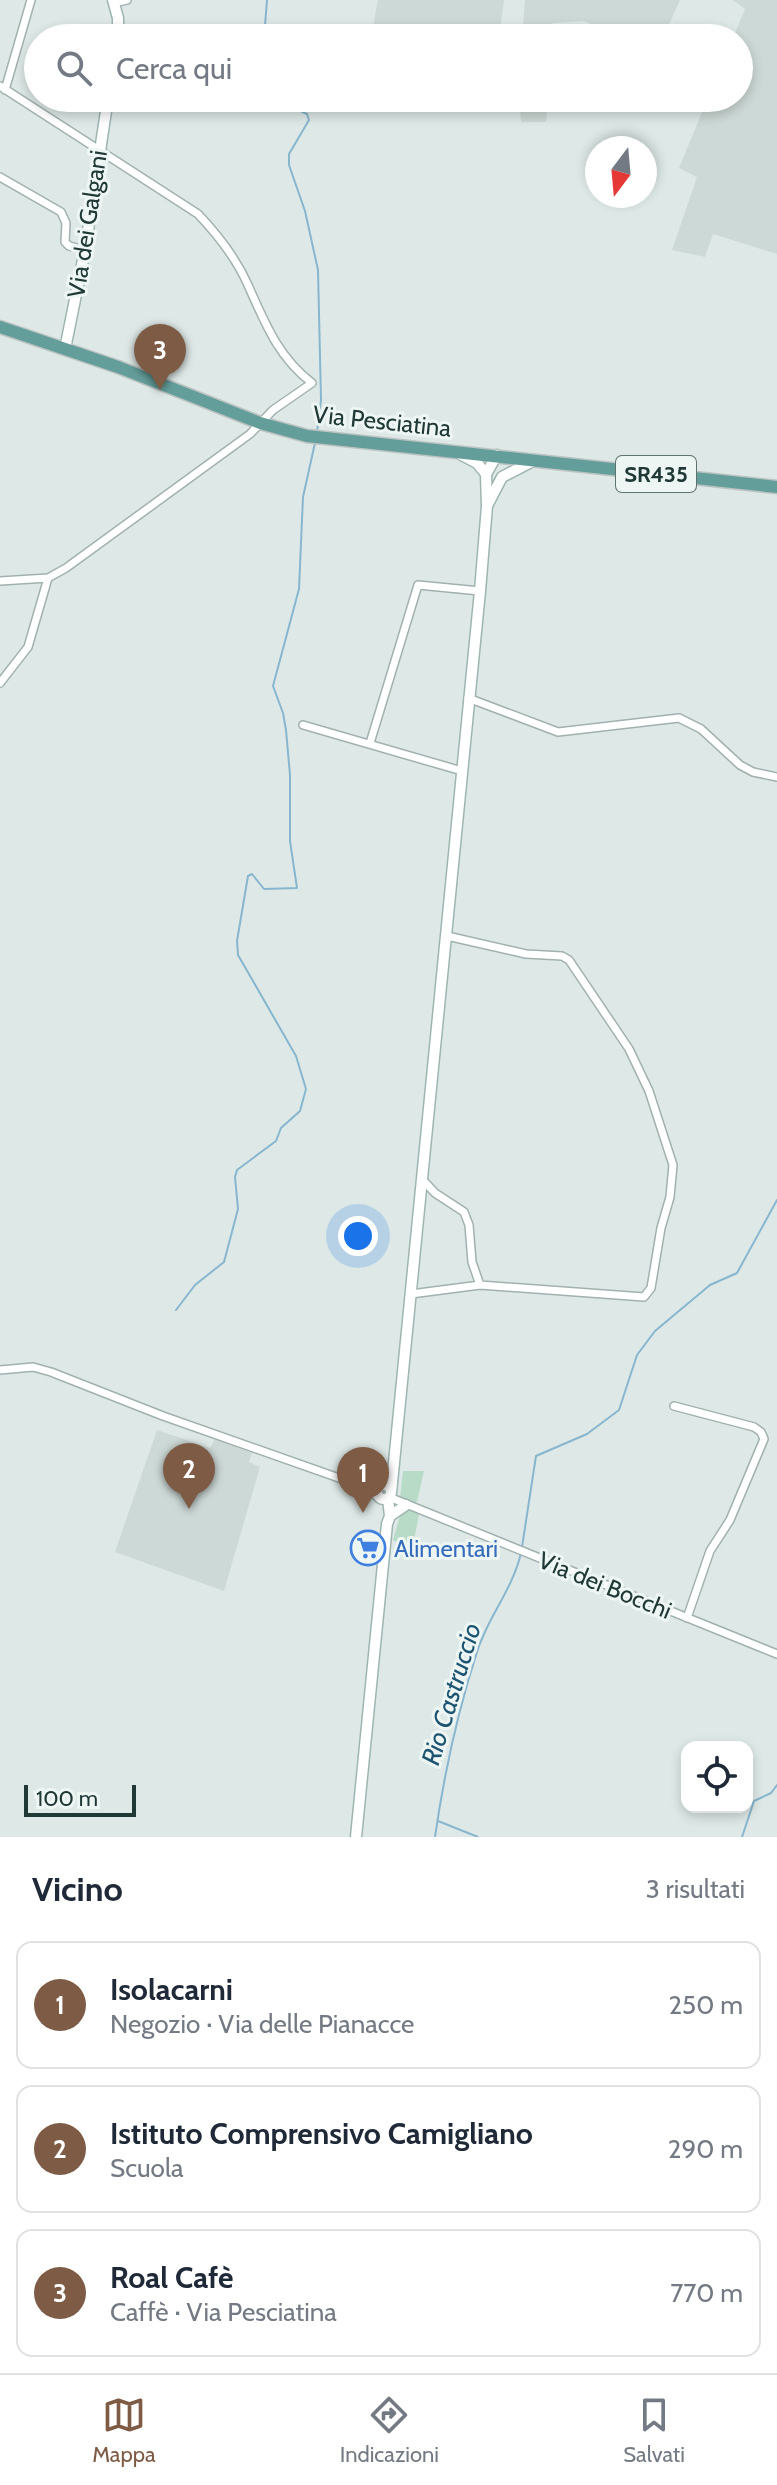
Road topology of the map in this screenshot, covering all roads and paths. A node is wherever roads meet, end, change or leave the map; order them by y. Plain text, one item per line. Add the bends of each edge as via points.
1 (31, 0) edge
2 (127, 0) edge
3 (114, 2) edge
4 (118, 24) edge
5 (2, 88) edge
6 (24, 102) edge
7 (41, 112) edge
8 (106, 112) edge
9 (100, 149) junction
10 (0, 177) edge
11 (85, 250) junction
12 (0, 327) edge
13 (65, 349) junction
14 (260, 423) junction
15 (454, 451) junction
16 (497, 455) junction
17 (536, 459) junction
18 (486, 474) junction
19 (502, 477) junction
20 (777, 487) edge
21 (487, 506) junction
22 (48, 578) junction
23 (0, 581) edge
24 (480, 591) junction
25 (0, 683) edge
26 (468, 698) junction
27 (303, 725) dead end
28 (370, 743) junction
29 (462, 771) junction
30 (777, 777) edge
31 (447, 936) junction
32 (422, 1179) junction
33 (480, 1285) junction
34 (411, 1294) junction
35 (0, 1370) edge
36 (674, 1406) dead end
37 (384, 1494) junction
38 (406, 1505) junction
39 (389, 1520) junction
40 (687, 1618) junction
41 (777, 1654) edge
42 (356, 1837) edge

1 - 5 street
2 - 3 street
3 - 4 street
5 - 6 street, Via Pesciatina
7 - 9 street, Via Pesciatina
8 - 9 street, Via dei Galgani
9 - 11 street, Via dei Galgani
9 - 14 street, Via Pesciatina via 214,230 284,357 312,383
10 - 11 street via 61,212 65,242
11 - 13 street, Via dei Galgani
12 - 13 main road, Via Pesciatina / SR435
13 - 14 main road, Via Pesciatina / SR435
14 - 15 main road, Via Pesciatina / SR435 via 316,437
14 - 22 street
15 - 16 main road, Via Pesciatina / SR435
15 - 18 street
16 - 17 main road, Via Pesciatina / SR435
16 - 18 street
16 - 19 street
17 - 19 street
17 - 20 main road, Via Pesciatina / SR435
18 - 21 street
19 - 21 street
21 - 24 street
22 - 23 street
22 - 25 street via 28,647
24 - 26 street
24 - 28 street via 418,585
26 - 29 street
26 - 30 street via 558,732 679,718 701,729 740,765
27 - 28 street
28 - 29 street
29 - 31 street
31 - 32 street
31 - 33 street via 526,954 562,956 579,970 629,1049 673,1165 651,1288 644,1297
32 - 33 street via 464,1212
32 - 34 street
33 - 34 street
34 - 37 street via 394,1466
35 - 37 street, Via dei Bocchi via 33,1367 51,1372
36 - 40 street via 754,1427 764,1439 730,1520 710,1551
37 - 38 street, Via dei Bocchi
37 - 39 street
38 - 39 street
38 - 40 street, Via dei Bocchi
39 - 42 street
40 - 41 street, Via dei Bocchi

